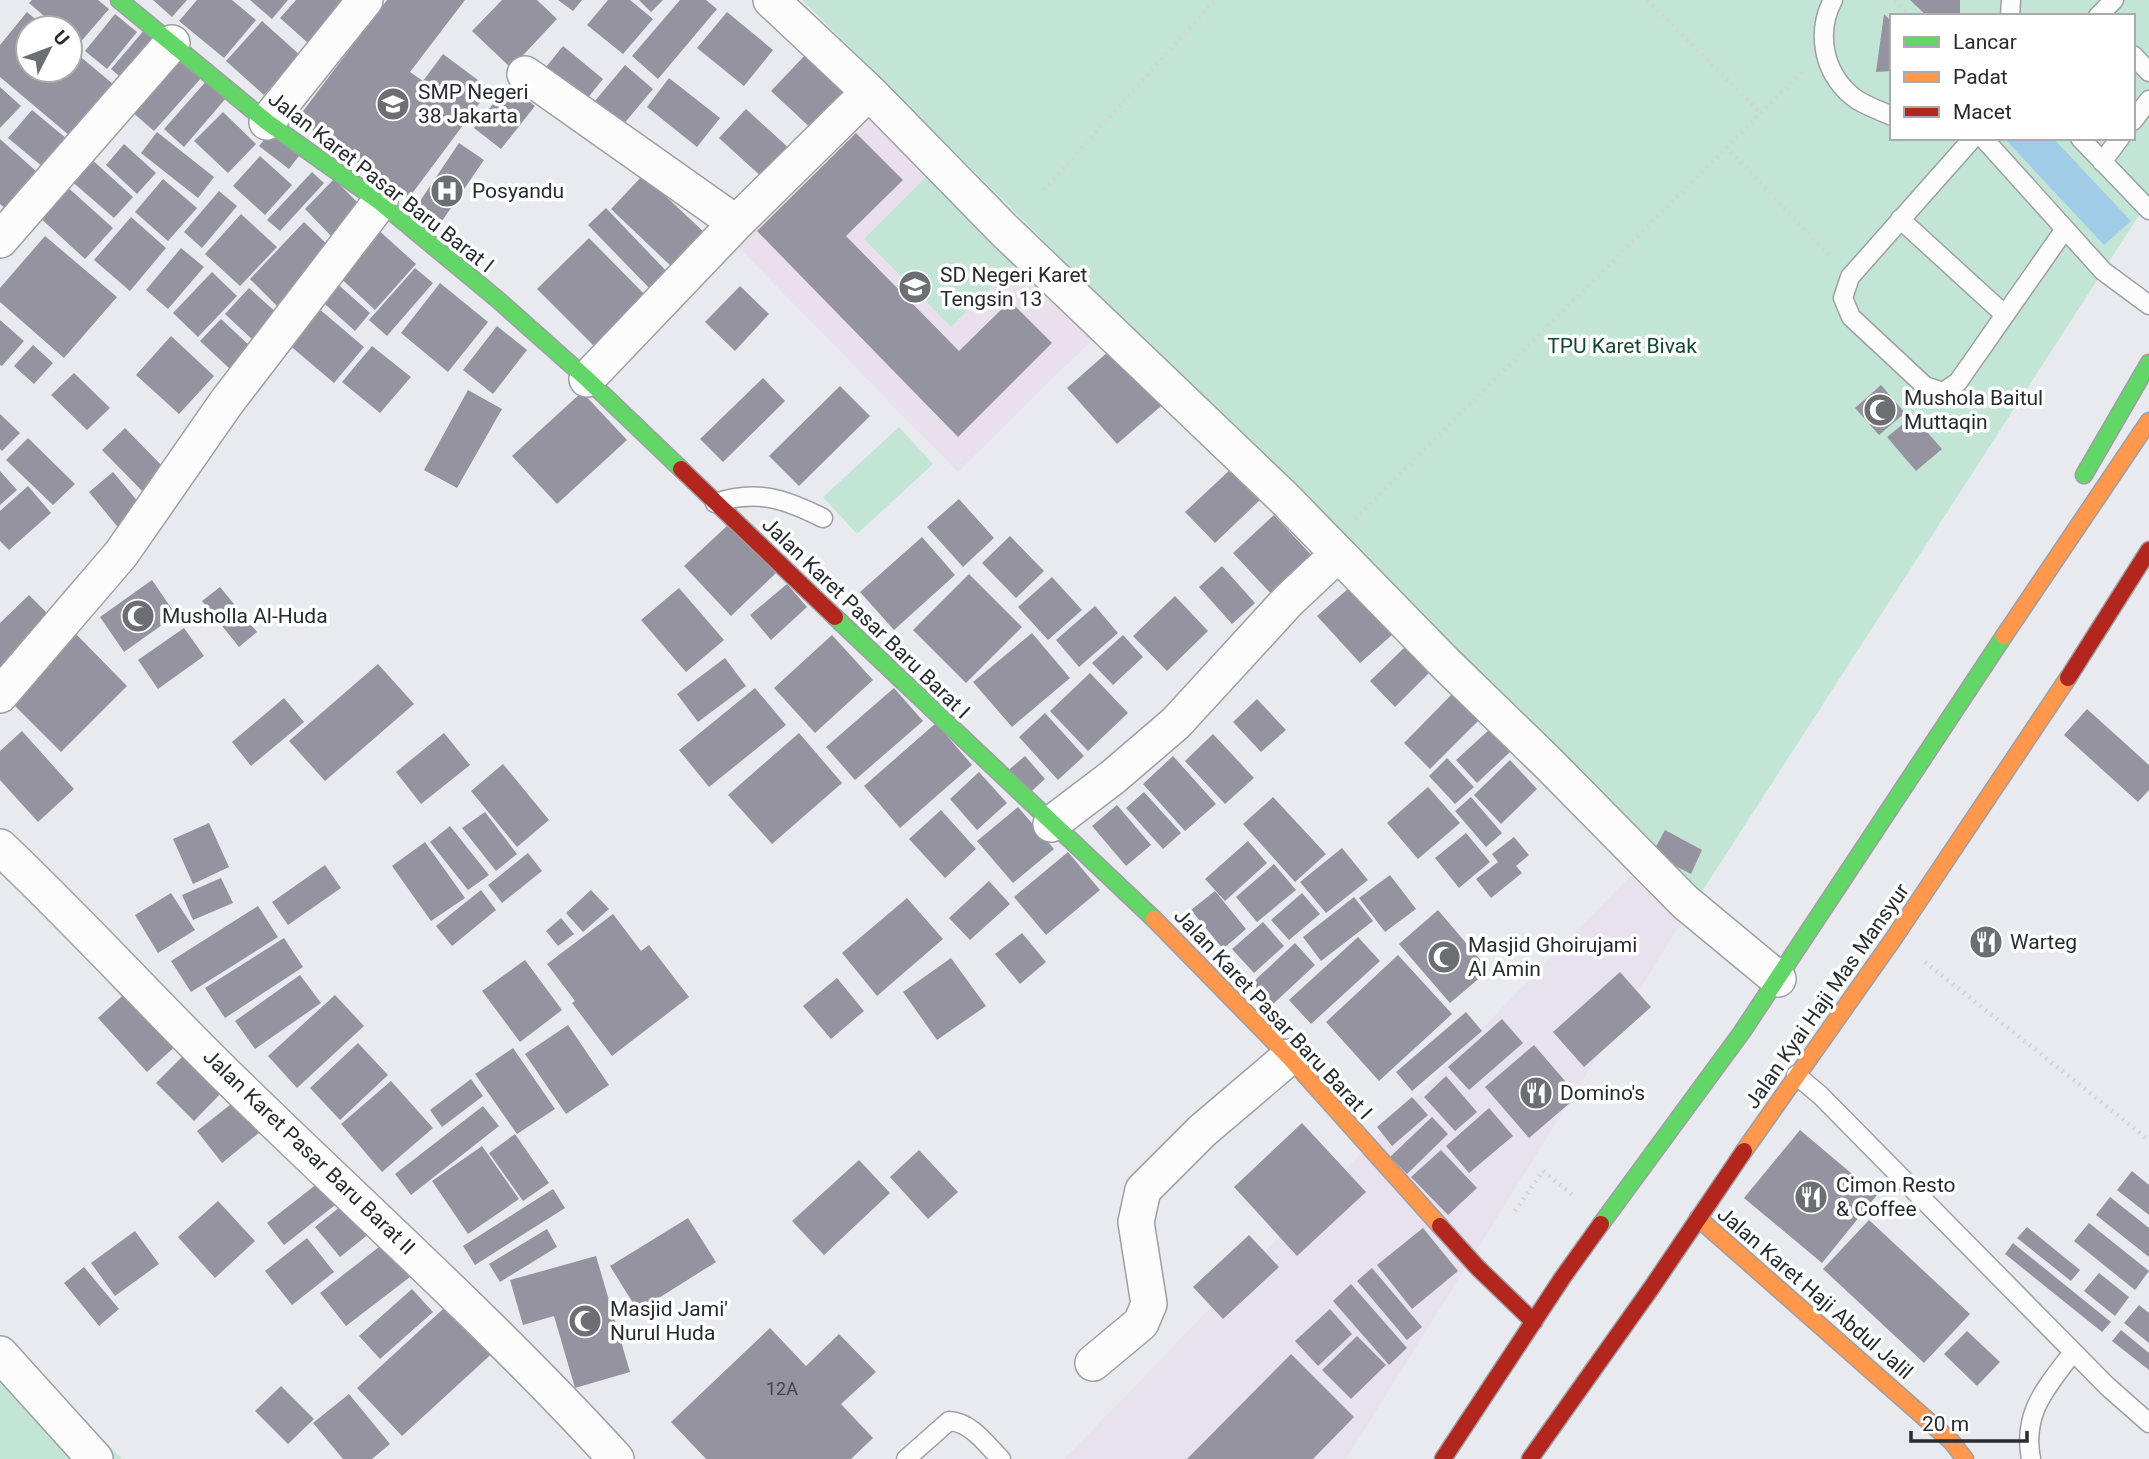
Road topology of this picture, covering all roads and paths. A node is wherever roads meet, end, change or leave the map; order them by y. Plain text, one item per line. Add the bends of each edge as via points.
1 (119, 0) edge
2 (365, 0) edge
3 (771, 0) edge
4 (1214, 0) edge
5 (1647, 0) edge
6 (1833, 0) edge
7 (1895, 0) edge
8 (2114, 0) edge
9 (1908, 14) edge
10 (2100, 14) edge
11 (172, 43) junction
12 (1823, 51) junction
13 (2135, 57) edge
14 (2149, 72) edge
15 (525, 74) dead end
16 (869, 92) junction
17 (2149, 100) edge
18 (1761, 113) junction
19 (1890, 115) edge
20 (2135, 118) edge
21 (267, 122) junction
22 (1971, 140) edge
23 (1985, 140) edge
24 (2082, 140) edge
25 (2118, 140) edge
26 (1726, 147) junction
27 (2102, 162) junction
28 (1044, 190) dead end
29 (380, 202) junction
30 (2149, 210) edge
31 (1900, 219) junction
32 (736, 223) junction
33 (2065, 229) junction
34 (0, 240) edge
35 (1850, 277) junction
36 (2149, 305) edge
37 (2004, 316) junction
38 (2149, 363) edge
39 (587, 379) junction
40 (2149, 421) edge
41 (2076, 489) dead end
42 (715, 503) junction
43 (2066, 514) dead end
44 (823, 518) dead end
45 (1355, 520) dead end
46 (2149, 550) edge
47 (1338, 554) junction
48 (2035, 590) junction
49 (0, 695) edge
50 (1051, 824) junction
51 (0, 847) edge
52 (1895, 938) junction
53 (1778, 979) junction
54 (1289, 1057) junction
55 (1797, 1075) junction
56 (2149, 1140) edge
57 (1544, 1171) dead end
58 (1515, 1211) dead end
59 (1698, 1218) junction
60 (1534, 1322) junction
61 (2073, 1352) junction
62 (0, 1353) edge
63 (1093, 1363) dead end
64 (2149, 1423) edge
65 (95, 1459) edge
66 (616, 1459) edge
67 (906, 1459) edge
68 (1001, 1459) edge
69 (1443, 1459) edge
70 (1530, 1459) edge
71 (1965, 1459) edge
72 (2031, 1459) edge

1 - 11 main road, Jalan Karet Pasar Baru Barat I
2 - 21 street
3 - 16 street
4 - 28 path
5 - 18 path
6 - 12 lane
7 - 9 path
8 - 10 lane
11 - 21 main road, Jalan Karet Pasar Baru Barat I
11 - 34 street
12 - 18 path
12 - 19 lane via 1832,73 1852,97
13 - 14 lane
15 - 32 street
16 - 32 street
16 - 47 street via 1004,230
17 - 20 lane
18 - 26 path
21 - 29 main road, Jalan Karet Pasar Baru Barat I
22 - 31 lane
23 - 33 lane
24 - 27 lane
25 - 27 lane
26 - 35 path
26 - 45 path
27 - 30 lane
29 - 39 main road, Jalan Karet Pasar Baru Barat I
29 - 49 street via 226,403 121,554
31 - 35 lane
31 - 37 lane
32 - 39 street
33 - 36 lane via 2103,271
33 - 37 lane
35 - 37 lane via 1843,298 1851,317 1925,386 1943,392 1958,382
38 - 41 main road
39 - 42 main road, Jalan Karet Pasar Baru Barat I
40 - 48 main road
42 - 44 lane via 764,496
42 - 50 main road, Jalan Karet Pasar Baru Barat I
43 - 48 main road
46 - 52 main road, Jalan Kyai Haji Mas Mansyur
47 - 50 street via 1288,601 1176,723
47 - 53 street via 1685,902
48 - 53 main road
50 - 54 main road, Jalan Karet Pasar Baru Barat I via 1140,905
51 - 66 street, Jalan Karet Pasar Baru Barat II via 220,1069 430,1269
52 - 55 main road, Jalan Kyai Haji Mas Mansyur
52 - 56 path
53 - 60 main road
54 - 60 main road, Jalan Karet Pasar Baru Barat I via 1478,1268
54 - 63 street via 1202,1131 1143,1190 1136,1222 1149,1304 1141,1323
55 - 59 main road, Jalan Kyai Haji Mas Mansyur
55 - 61 lane
57 - 58 path
59 - 70 main road, Jalan Kyai Haji Mas Mansyur
59 - 71 main road, Jalan Karet Haji Abdul Jalil via 1951,1441
60 - 69 main road
61 - 64 lane
61 - 72 lane via 2038,1398 2028,1441
62 - 65 street
67 - 68 lane via 950,1421 959,1421

